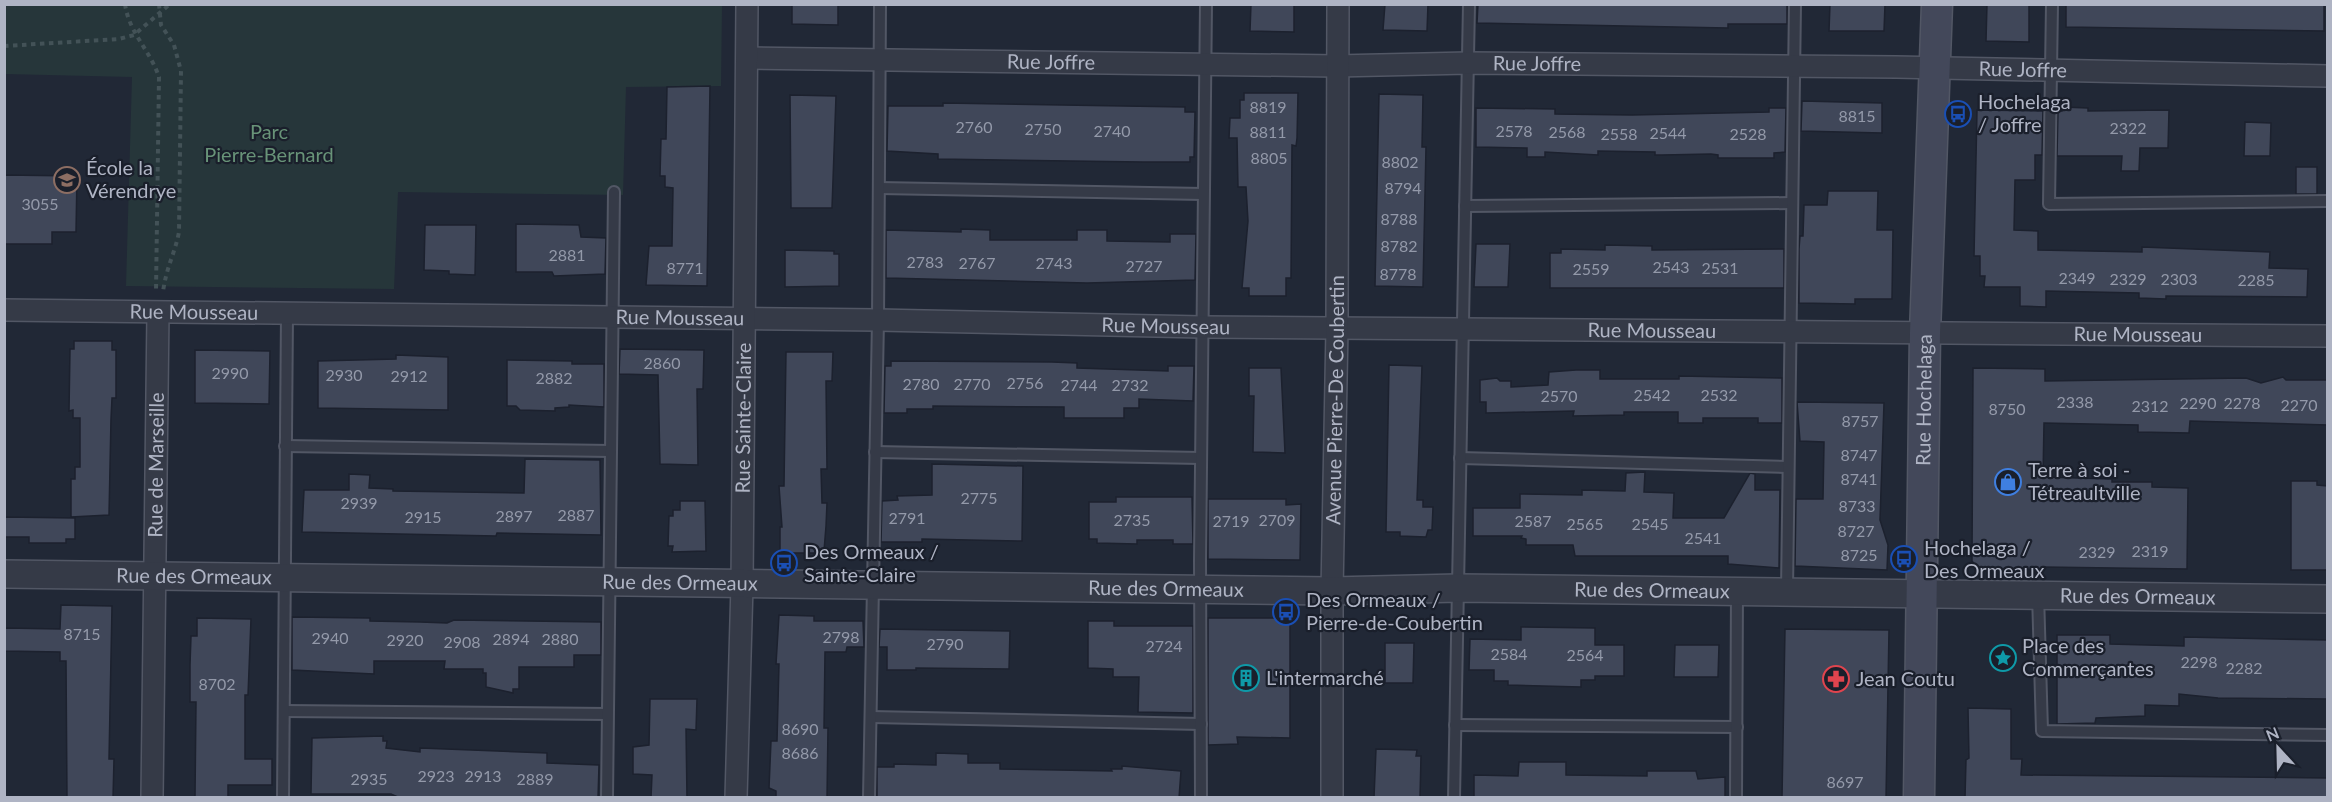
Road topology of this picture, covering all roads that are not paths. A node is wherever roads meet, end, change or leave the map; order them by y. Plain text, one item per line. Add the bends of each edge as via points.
1 (747, 4) edge
2 (880, 4) edge
3 (1206, 4) edge
4 (1338, 4) edge
5 (1469, 4) edge
6 (1795, 4) edge
7 (1937, 4) edge
8 (2052, 4) edge
9 (747, 58) junction
10 (879, 58) junction
11 (1204, 63) junction
12 (1468, 63) junction
13 (1336, 66) junction
14 (1795, 66) junction
15 (1936, 68) junction
16 (2050, 70) junction
17 (2328, 76) edge
18 (879, 188) junction
19 (614, 192) dead end
20 (1203, 194) junction
21 (2328, 201) edge
22 (1792, 203) junction
23 (1465, 206) junction
24 (4, 310) edge
25 (158, 313) junction
26 (287, 314) junction
27 (612, 318) junction
28 (744, 320) junction
29 (878, 320) junction
30 (1202, 327) junction
31 (1463, 327) junction
32 (1336, 328) junction
33 (1790, 332) junction
34 (1925, 333) junction
35 (2328, 336) edge
36 (285, 446) junction
37 (611, 451) junction
38 (875, 452) junction
39 (1201, 458) junction
40 (1460, 458) junction
41 (1788, 467) junction
42 (4, 574) edge
43 (155, 575) junction
44 (284, 577) junction
45 (609, 583) junction
46 (742, 585) junction
47 (873, 585) junction
48 (1458, 588) junction
49 (1200, 589) junction
50 (1332, 591) junction
51 (1737, 591) junction
52 (1786, 591) junction
53 (1922, 592) junction
54 (2038, 594) junction
55 (2328, 599) edge
56 (284, 711) junction
57 (607, 714) junction
58 (871, 717) junction
59 (1200, 724) junction
60 (1455, 725) junction
61 (1737, 727) junction
62 (2328, 735) edge
63 (152, 798) edge
64 (283, 798) edge
65 (607, 798) edge
66 (735, 798) edge
67 (869, 798) edge
68 (1201, 798) edge
69 (1332, 798) edge
70 (1454, 798) edge
71 (1736, 798) edge
72 (1919, 798) edge

1 - 9 street, Rue Sainte-Claire
2 - 10 lane
3 - 11 lane
4 - 13 street, Avenue Pierre-De Coubertin
5 - 12 lane
6 - 14 lane
7 - 15 main road, Rue Hochelaga
8 - 16 lane
9 - 10 street, Rue Joffre
9 - 28 street, Rue Sainte-Claire
10 - 11 street, Rue Joffre
10 - 18 lane
11 - 13 street, Rue Joffre
11 - 20 lane
12 - 13 street, Rue Joffre
12 - 14 street, Rue Joffre
12 - 23 lane
13 - 32 street, Avenue Pierre-De Coubertin
14 - 15 street, Rue Joffre
14 - 22 lane
15 - 16 street, Rue Joffre
15 - 34 main road, Rue Hochelaga
16 - 17 street, Rue Joffre
16 - 21 lane via 2049,204
18 - 20 lane
18 - 29 lane
19 - 27 lane
20 - 30 lane
22 - 23 lane
22 - 33 lane
23 - 31 lane
24 - 25 street, Rue Mousseau
25 - 26 street, Rue Mousseau
25 - 43 street, Rue de Marseille
26 - 27 street, Rue Mousseau
26 - 36 lane
27 - 28 street, Rue Mousseau
27 - 37 lane
28 - 29 street, Rue Mousseau
28 - 46 street, Rue Sainte-Claire
29 - 30 street, Rue Mousseau
29 - 38 lane
30 - 32 street, Rue Mousseau
30 - 39 lane
31 - 32 street, Rue Mousseau
31 - 33 street, Rue Mousseau
31 - 40 lane
32 - 50 street, Avenue Pierre-De Coubertin
33 - 34 street, Rue Mousseau
33 - 41 lane
34 - 35 street, Rue Mousseau
34 - 53 main road, Rue Hochelaga
36 - 37 lane
36 - 44 lane
37 - 45 lane
38 - 39 lane
38 - 47 lane
39 - 49 lane
40 - 41 lane
40 - 48 lane
41 - 52 lane
42 - 43 street, Rue des Ormeaux
43 - 44 street, Rue des Ormeaux
43 - 63 street, Rue de Marseille
44 - 45 street, Rue des Ormeaux
44 - 56 lane
45 - 46 street, Rue des Ormeaux
45 - 57 lane
46 - 47 street, Rue des Ormeaux
46 - 66 street, Rue Sainte-Claire
47 - 49 street, Rue des Ormeaux
47 - 58 lane
48 - 50 street, Rue des Ormeaux
48 - 51 street, Rue des Ormeaux
48 - 60 lane
49 - 50 street, Rue des Ormeaux
49 - 59 lane
50 - 69 street, Avenue Pierre-De Coubertin
51 - 52 street, Rue des Ormeaux
51 - 61 lane
52 - 53 street, Rue des Ormeaux
53 - 54 street, Rue des Ormeaux
53 - 72 main road, Rue Hochelaga
54 - 55 street, Rue des Ormeaux
54 - 62 lane via 2042,731
56 - 57 lane
56 - 64 lane
57 - 65 lane
58 - 59 lane
58 - 67 lane
59 - 68 lane
60 - 61 lane
60 - 70 lane
61 - 71 lane

